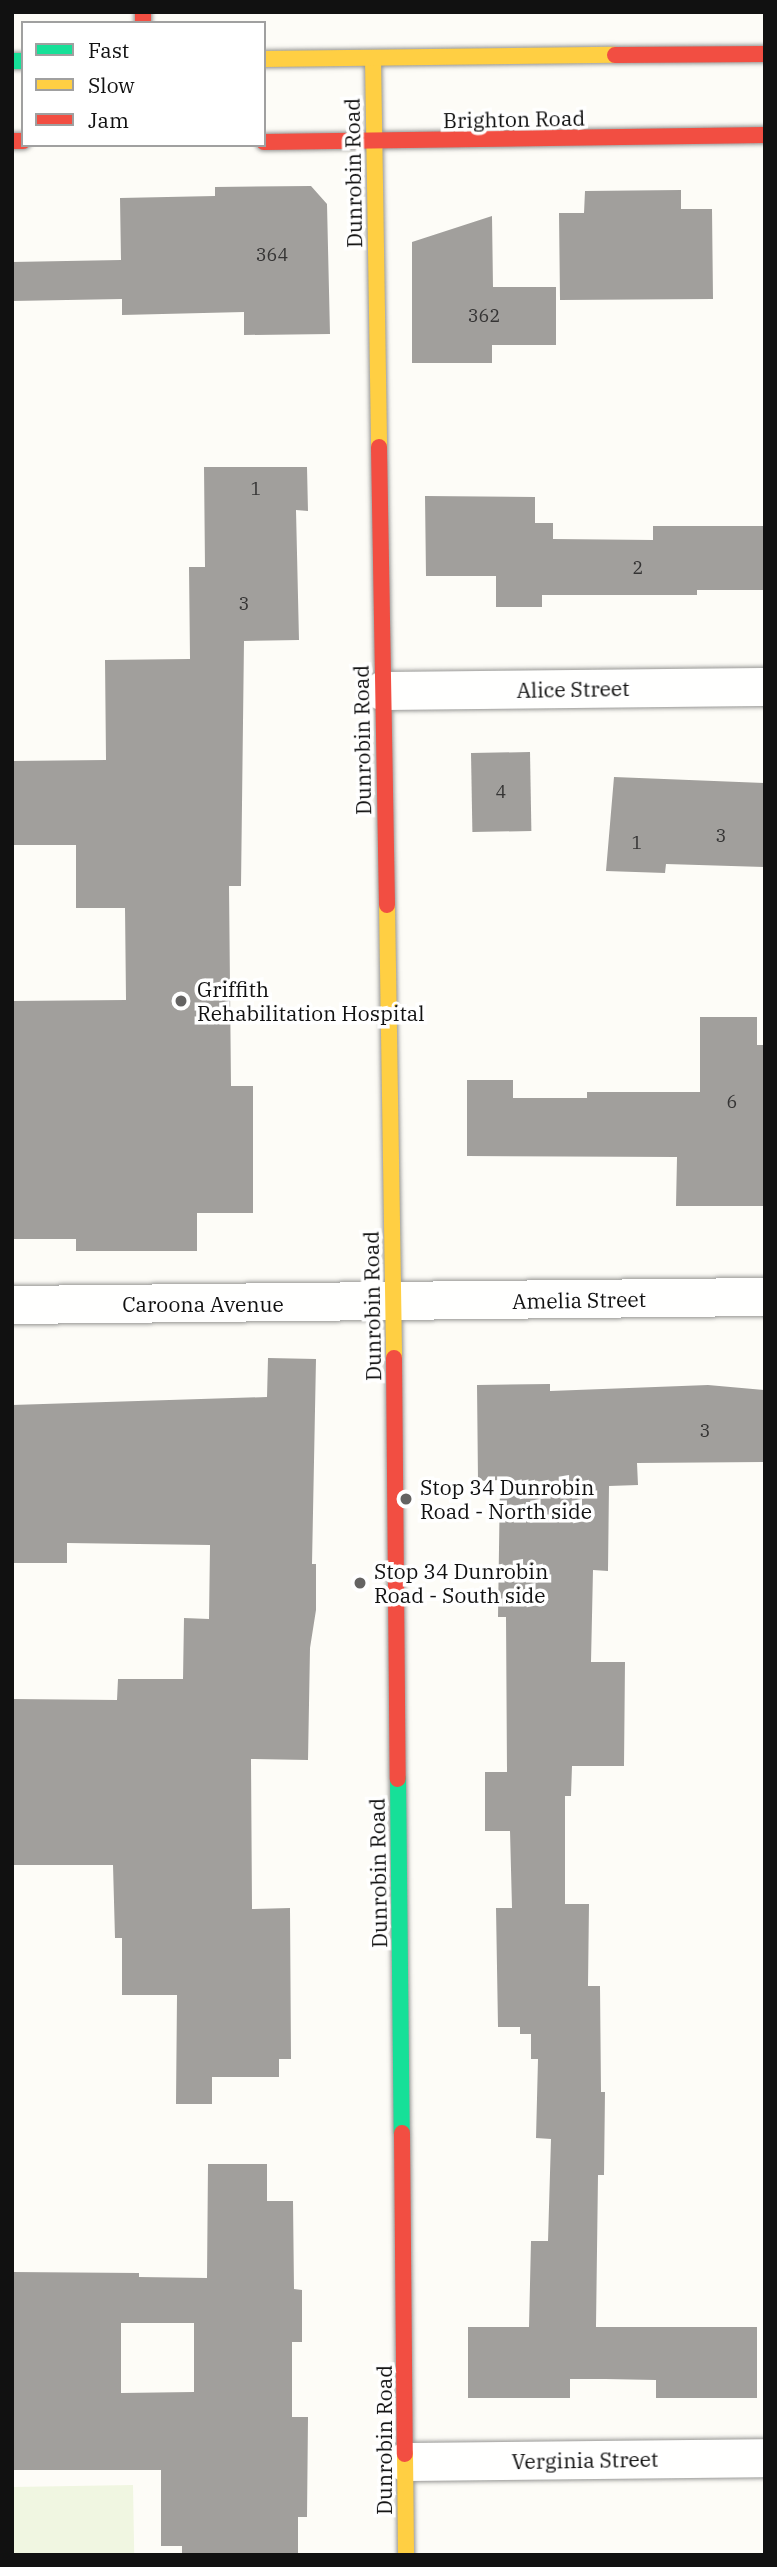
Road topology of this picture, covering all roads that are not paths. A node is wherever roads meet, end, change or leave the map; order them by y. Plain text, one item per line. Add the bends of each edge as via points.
1 (765, 54) edge
2 (373, 58) junction
3 (266, 59) edge
4 (765, 135) edge
5 (266, 142) edge
6 (373, 143) junction
7 (765, 687) edge
8 (382, 691) junction
9 (765, 1297) edge
10 (393, 1302) junction
11 (12, 1305) edge
12 (765, 2458) edge
13 (405, 2462) junction
14 (406, 2555) edge

1 - 2 street
2 - 3 street
2 - 6 street, Dunrobin Road
4 - 6 street, Brighton Road
5 - 6 street, Brighton Road
6 - 8 street, Dunrobin Road
7 - 8 street, Alice Street
8 - 10 street, Dunrobin Road
9 - 10 street, Amelia Street
10 - 11 street, Caroona Avenue
10 - 13 street, Dunrobin Road
12 - 13 street, Verginia Street
13 - 14 street, Dunrobin Road

